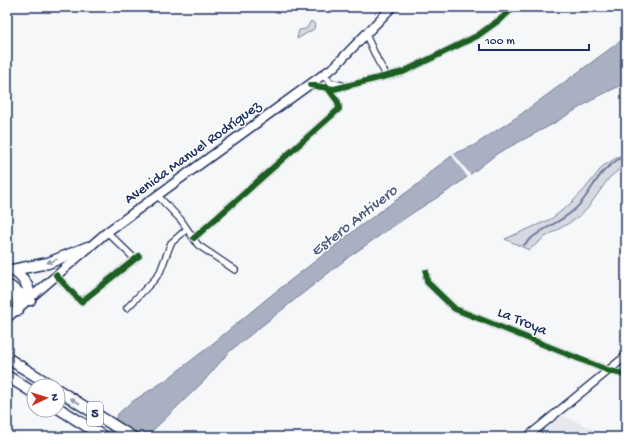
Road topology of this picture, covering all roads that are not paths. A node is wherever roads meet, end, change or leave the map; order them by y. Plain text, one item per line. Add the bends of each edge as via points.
1 (392, 7) edge
2 (514, 7) edge
3 (366, 35) junction
4 (324, 75) junction
5 (387, 76) junction
6 (310, 85) junction
7 (344, 85) junction
8 (327, 87) junction
9 (157, 195) junction
10 (187, 229) junction
11 (107, 232) junction
12 (194, 238) junction
13 (88, 247) junction
14 (10, 270) edge
15 (235, 270) dead end
16 (426, 272) dead end
17 (56, 275) junction
18 (8, 285) edge
19 (30, 300) junction
20 (127, 308) dead end
21 (18, 310) junction
22 (7, 318) edge
23 (626, 356) edge
24 (7, 358) edge
25 (607, 370) junction
26 (626, 375) edge
27 (7, 376) edge
28 (39, 378) edge
29 (26, 388) edge
30 (66, 395) edge
31 (66, 413) edge
32 (104, 437) edge
33 (132, 437) edge
34 (527, 437) edge

1 - 3 main road, Avenida Manuel Rodríguez
2 - 5 street via 492,26 460,46 403,72
3 - 4 main road, Avenida Manuel Rodríguez
3 - 5 street
4 - 6 main road, Avenida Manuel Rodríguez
4 - 7 street via 331,83
5 - 7 street
6 - 8 street
6 - 9 main road, Avenida Manuel Rodríguez
7 - 8 street
8 - 12 street via 338,102 339,110
9 - 10 street
9 - 11 main road, Avenida Manuel Rodríguez
10 - 12 street
10 - 20 street via 171,243 155,279
11 - 13 main road, Avenida Manuel Rodríguez
11 - 17 street via 137,258 81,302
12 - 15 street via 202,249
13 -> 14 highway via 48,263
13 - 17 main road, Avenida Manuel Rodríguez
14 - 19 highway via 25,280
16 - 25 street, La Troya via 427,282 455,309
17 - 19 main road, Avenida Manuel Rodríguez
18 - 19 highway
18 - 21 highway via 17,296
19 - 21 main road, Avenida Manuel Rodríguez
21 - 22 main road, Avenida Manuel Rodríguez
23 - 25 street
24 - 28 highway
25 - 26 street, La Troya
25 - 34 street
27 - 29 highway
33 -> 30 highway, 5
31 - 32 highway, 5

